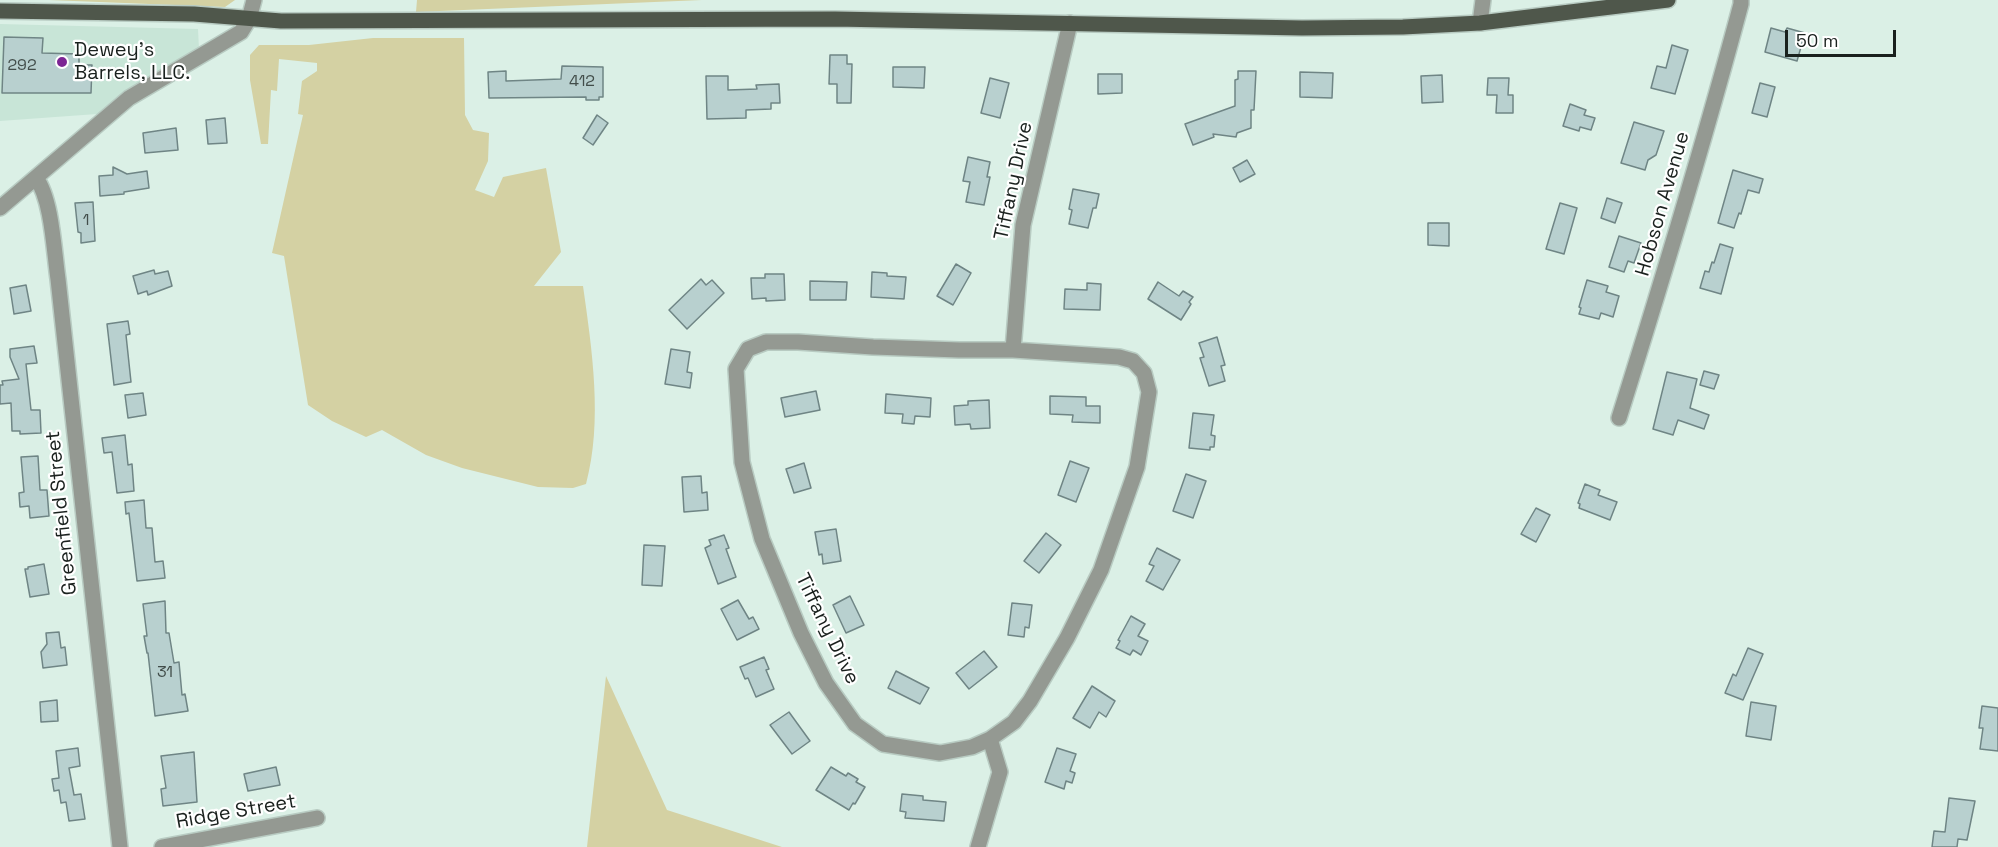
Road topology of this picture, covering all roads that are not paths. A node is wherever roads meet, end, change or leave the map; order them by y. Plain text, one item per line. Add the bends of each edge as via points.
1 (254, 0) edge
2 (1483, 0) edge
3 (1668, 0) edge
4 (1741, 0) edge
5 (0, 11) edge
6 (249, 19) junction
7 (1070, 23) junction
8 (1480, 23) junction
9 (36, 178) junction
10 (0, 208) edge
11 (1013, 350) junction
12 (1619, 418) dead end
13 (990, 739) junction
14 (317, 818) dead end
15 (120, 847) edge
16 (162, 847) edge
17 (980, 847) edge

1 - 6 street
2 - 8 street
3 - 8 main road
4 - 12 street, Hobson Avenue via 1719,88
5 - 6 main road via 194,14
6 - 7 main road
6 - 9 street via 241,32 129,98
7 - 8 main road via 1302,28
7 - 11 street, Tiffany Drive via 1023,225
9 - 10 street
9 - 15 street, Greenfield Street via 48,208 57,279
11 - 13 street, Tiffany Drive via 1133,361 1144,373 1149,392 1137,467 1101,570 1030,701 1014,722
11 - 13 street, Tiffany Drive via 766,342 748,350 736,369 742,462 762,539 826,683 855,724 883,744 940,753
13 - 17 street via 1000,772
14 - 16 street, Ridge Street

